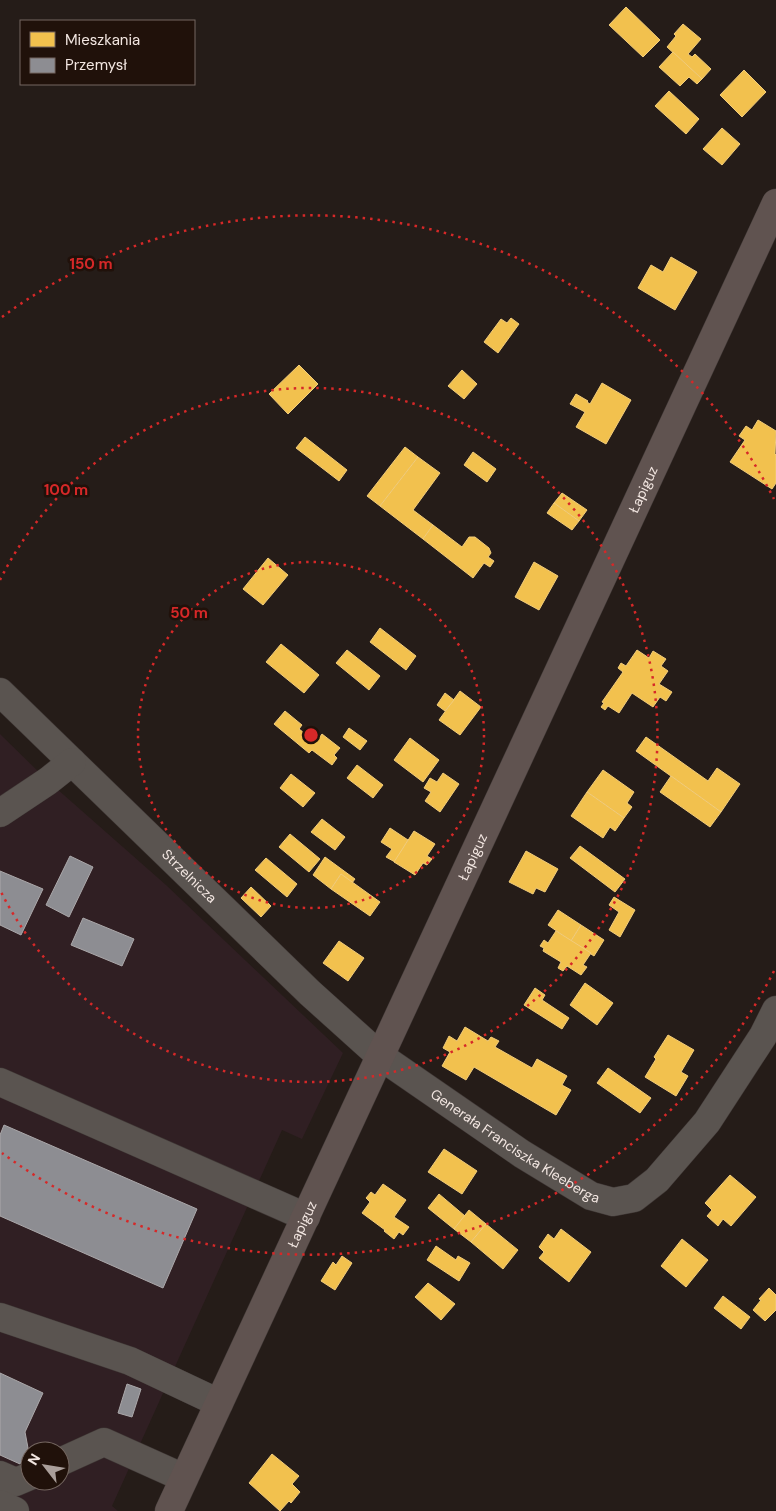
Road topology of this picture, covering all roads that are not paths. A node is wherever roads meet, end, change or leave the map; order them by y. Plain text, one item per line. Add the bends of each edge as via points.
1 (776, 203) edge
2 (0, 692) edge
3 (72, 762) junction
4 (0, 814) edge
5 (776, 1010) edge
6 (380, 1056) junction
7 (0, 1082) edge
8 (306, 1217) junction
9 (0, 1317) edge
10 (219, 1403) junction
11 (70, 1457) edge
12 (0, 1475) edge
13 (184, 1478) junction
14 (20, 1480) edge
15 (0, 1504) edge
16 (15, 1511) edge
17 (169, 1511) edge

1 - 6 main road, Łapiguz
2 - 3 street, Strzelnicza
3 - 4 street
3 - 6 street, Strzelnicza via 310,993
5 - 6 street, Generała Franciszka Kleeberga via 737,1077 685,1149 657,1180 634,1198 614,1202 591,1196 522,1154
6 - 8 main road, Łapiguz
7 - 8 street
8 - 10 main road, Łapiguz
9 - 10 street via 130,1361
10 - 13 main road, Łapiguz
11 - 13 street via 104,1442
12 - 14 street via 16,1482
13 - 17 main road, Łapiguz
15 - 16 street

